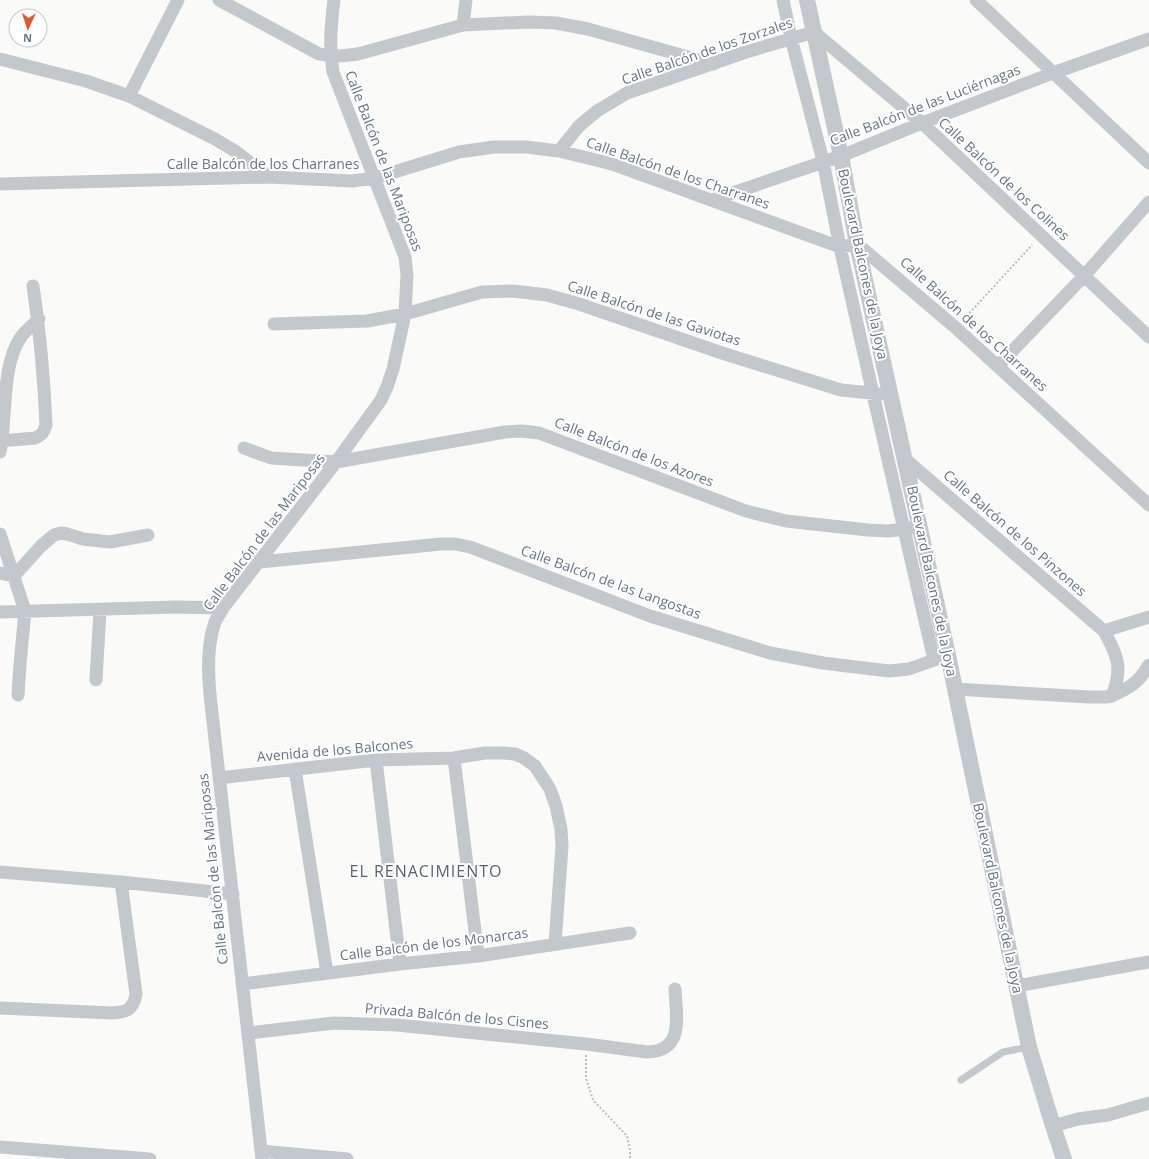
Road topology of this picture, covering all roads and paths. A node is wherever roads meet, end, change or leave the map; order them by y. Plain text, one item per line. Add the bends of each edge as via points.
1 (178, 0) edge
2 (219, 0) edge
3 (334, 0) edge
4 (466, 0) edge
5 (783, 0) edge
6 (807, 0) edge
7 (976, 0) edge
8 (463, 25) junction
9 (814, 32) junction
10 (791, 38) junction
11 (1149, 39) edge
12 (330, 57) junction
13 (0, 59) edge
14 (713, 64) junction
15 (1053, 72) junction
16 (129, 96) junction
17 (922, 123) junction
18 (559, 151) junction
19 (840, 156) junction
20 (823, 161) junction
21 (1149, 163) edge
22 (269, 177) junction
23 (375, 178) junction
24 (0, 184) edge
25 (712, 200) junction
26 (1149, 202) edge
27 (1040, 236) junction
28 (858, 244) junction
29 (840, 247) junction
30 (1084, 276) junction
31 (34, 286) dead end
32 (404, 314) junction
33 (38, 319) junction
34 (274, 324) dead end
35 (956, 328) junction
36 (1149, 337) edge
37 (998, 366) junction
38 (873, 394) junction
39 (891, 394) junction
40 (1, 445) edge
41 (244, 448) dead end
42 (905, 459) junction
43 (336, 462) junction
44 (1149, 505) edge
45 (920, 527) junction
46 (904, 530) junction
47 (0, 534) edge
48 (148, 535) dead end
49 (260, 562) junction
50 (0, 573) edge
51 (14, 576) junction
52 (223, 608) junction
53 (100, 610) junction
54 (25, 611) junction
55 (0, 612) edge
56 (1149, 617) edge
57 (1104, 631) junction
58 (941, 657) junction
59 (1149, 665) edge
60 (96, 680) dead end
61 (955, 690) junction
62 (18, 695) dead end
63 (1112, 696) junction
64 (454, 758) junction
65 (376, 760) junction
66 (295, 769) junction
67 (219, 778) junction
68 (0, 872) edge
69 (120, 882) junction
70 (233, 894) junction
71 (630, 933) dead end
72 (555, 944) junction
73 (478, 956) junction
74 (1149, 962) edge
75 (400, 964) junction
76 (327, 973) junction
77 (242, 984) junction
78 (1016, 986) junction
79 (675, 989) dead end
80 (0, 1008) edge
81 (248, 1033) junction
82 (586, 1044) junction
83 (1029, 1047) junction
84 (961, 1080) dead end
85 (1149, 1103) edge
86 (1053, 1126) junction
87 (0, 1147) edge
88 (262, 1155) edge
89 (150, 1159) edge
90 (346, 1159) edge
91 (630, 1159) edge
92 (1064, 1159) edge

1 - 16 street
2 - 12 street via 319,54
3 - 12 street, Calle Balcón de las Mariposas
4 - 8 street
5 - 10 street, Boulevard Balcones de la Joya
6 - 9 street, Boulevard Balcones de la Joya
7 - 15 street
8 - 12 street via 358,54
8 - 14 street via 556,23 588,29
9 - 10 street, Calle Balcón de los Zorzales
9 - 17 street, Calle Balcón de los Colines
9 - 19 street, Boulevard Balcones de la Joya
10 - 14 street, Calle Balcón de los Zorzales
10 - 20 street, Boulevard Balcones de la Joya
11 - 15 street, Calle Balcón de las Luciérnagas
12 - 23 street, Calle Balcón de las Mariposas via 332,72
13 - 16 street via 86,81
14 - 18 street, Calle Balcón de los Zorzales via 627,93 597,111 579,126
15 - 17 street, Calle Balcón de las Luciérnagas
15 - 21 street
16 - 22 street via 215,139
17 - 19 street, Calle Balcón de las Luciérnagas
17 - 27 street, Calle Balcón de los Colines
18 - 23 street, Calle Balcón de los Charranes via 502,147 459,152
18 - 25 street, Calle Balcón de los Charranes via 612,164
19 - 20 street, Calle Balcón de las Luciérnagas
19 - 28 street, Boulevard Balcones de la Joya
20 - 25 street, Calle Balcón de las Luciérnagas
20 - 29 street, Boulevard Balcones de la Joya
22 - 23 street, Calle Balcón de los Charranes via 352,181
22 - 24 street, Calle Balcón de los Charranes
23 - 32 street, Calle Balcón de las Mariposas via 405,256 407,275
25 - 29 street, Calle Balcón de los Charranes
26 - 30 street
27 - 30 street, Calle Balcón de los Colines
27 - 35 path
28 - 29 street, Calle Balcón de los Charranes
28 - 35 street, Calle Balcón de los Charranes
28 - 39 street, Boulevard Balcones de la Joya
29 - 38 street, Boulevard Balcones de la Joya
30 - 36 street, Calle Balcón de los Colines
30 - 37 street
31 - 33 street
32 - 34 street, Calle Balcón de las Gaviotas via 368,321
32 - 38 street, Calle Balcón de las Gaviotas via 482,292 513,291 547,295 841,390
32 - 43 street, Calle Balcón de las Mariposas via 393,368 381,400
33 - 40 street via 22,336 13,354 4,404
33 - 40 street via 46,425 44,431 36,438
35 - 37 street, Calle Balcón de los Charranes
37 - 44 street, Calle Balcón de los Charranes
38 - 39 street, Calle Balcón de las Gaviotas
38 - 46 street, Boulevard Balcones de la Joya
39 - 42 street, Boulevard Balcones de la Joya
41 - 43 street, Calle Balcón de los Azores via 271,458
42 - 45 street, Boulevard Balcones de la Joya
42 - 57 street, Calle Balcón de los Pinzones
43 - 46 street, Calle Balcón de los Azores via 505,432 539,433 746,511 786,522 868,530
43 - 49 street, Calle Balcón de las Mariposas
45 - 46 street, Calle Balcón de los Azores
45 - 58 street, Boulevard Balcones de la Joya
46 - 58 street, Boulevard Balcones de la Joya
47 - 51 street
48 - 51 street via 110,542 61,533 54,535
49 - 52 street, Calle Balcón de las Mariposas
49 - 58 street, Calle Balcón de las Langostas via 455,544 470,547 650,616 770,653 823,663 890,671 910,669
50 - 51 street
51 - 54 street
52 - 53 street
52 - 67 street, Calle Balcón de las Mariposas via 212,635 209,679
53 - 54 street
53 - 60 street
54 - 55 street
54 - 62 street
56 - 57 street
57 - 63 street via 1118,660
58 - 61 street, Boulevard Balcones de la Joya
59 - 63 street via 1131,687
61 - 63 street via 1089,698
61 - 78 street, Boulevard Balcones de la Joya
64 - 65 street, Avenida de los Balcones
64 - 72 street, Avenida de los Balcones via 484,753 514,754 535,766 550,789 561,829 562,846
64 - 73 street
65 - 66 street, Avenida de los Balcones
65 - 75 street
66 - 67 street, Avenida de los Balcones
66 - 76 street
67 - 70 street, Calle Balcón de las Mariposas
68 - 69 street
69 - 70 street
69 - 80 street via 136,994 131,1008 112,1013
70 - 77 street, Calle Balcón de las Mariposas
71 - 72 street, Calle Balcón de los Monarcas
72 - 73 street, Calle Balcón de los Monarcas
73 - 75 street, Calle Balcón de los Monarcas
74 - 78 street
75 - 76 street, Calle Balcón de los Monarcas
76 - 77 street, Calle Balcón de los Monarcas
77 - 81 street, Calle Balcón de las Mariposas
78 - 83 street, Boulevard Balcones de la Joya
79 - 82 street, Privada Balcón de los Cisnes via 676,1031 671,1042 662,1050 647,1052
81 - 82 street, Privada Balcón de los Cisnes via 334,1023 367,1023
81 - 88 street, Calle Balcón de las Mariposas
82 - 91 path via 586,1078 593,1100 627,1136
83 - 84 lane via 1003,1052
83 - 86 street, Boulevard Balcones de la Joya
85 - 86 street via 1108,1115
86 - 92 street, Boulevard Balcones de la Joya
87 - 89 street
88 - 90 street

